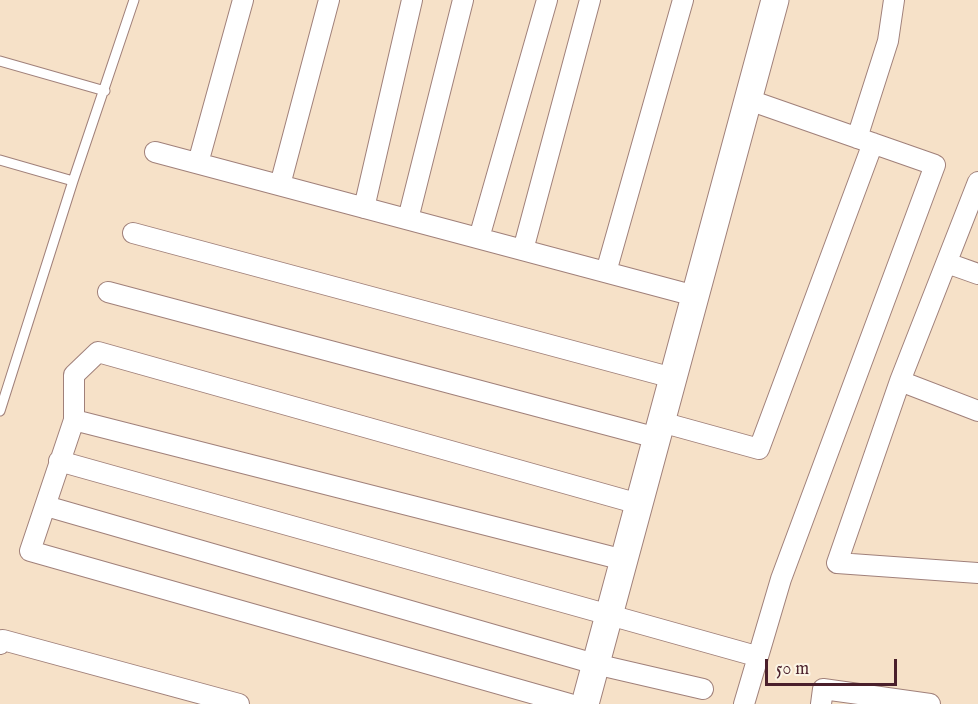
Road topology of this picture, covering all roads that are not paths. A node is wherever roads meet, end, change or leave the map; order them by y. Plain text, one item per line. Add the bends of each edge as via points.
1 (134, 0) edge
2 (243, 0) edge
3 (329, 0) edge
4 (412, 0) edge
5 (463, 0) edge
6 (547, 0) edge
7 (590, 0) edge
8 (683, 0) edge
9 (775, 0) edge
10 (894, 0) edge
11 (0, 61) edge
12 (105, 91) junction
13 (749, 100) junction
14 (865, 141) junction
15 (155, 152) dead end
16 (0, 160) edge
17 (198, 163) junction
18 (73, 181) junction
19 (978, 182) edge
20 (280, 185) junction
21 (364, 208) junction
22 (408, 219) junction
23 (971, 220) edge
24 (133, 233) dead end
25 (479, 238) junction
26 (523, 250) junction
27 (947, 262) junction
28 (606, 272) junction
29 (978, 274) edge
30 (108, 292) dead end
31 (695, 296) junction
32 (673, 378) junction
33 (900, 381) junction
34 (0, 411) edge
35 (978, 411) edge
36 (74, 420) junction
37 (659, 430) junction
38 (59, 461) junction
39 (639, 504) junction
40 (46, 506) junction
41 (624, 560) junction
42 (978, 573) edge
43 (608, 617) junction
44 (0, 644) edge
45 (756, 656) junction
46 (595, 664) junction
47 (704, 689) dead end
48 (238, 704) edge
49 (570, 704) edge
50 (585, 704) edge
51 (744, 704) edge
52 (820, 704) edge
53 (930, 704) edge

1 - 12 lane
2 - 17 street
3 - 20 street
4 - 21 street
5 - 22 street
6 - 25 street
7 - 26 street
8 - 28 street
9 - 13 street
10 - 14 street
11 - 12 lane
12 - 18 lane
13 - 14 street
13 - 31 street
14 - 37 street via 759,449
14 - 45 street via 935,165 811,496
15 - 17 street
16 - 18 lane
17 - 20 street
18 - 34 lane
19 - 23 street
20 - 21 street
21 - 22 street
22 - 25 street
23 - 27 street
24 - 32 street
25 - 26 street
26 - 28 street
27 - 29 street
27 - 33 street
28 - 31 street
30 - 37 street
31 - 32 street
32 - 37 street
33 - 35 street
33 - 42 street via 837,563
36 - 38 street
36 - 39 street via 74,375 98,352
36 - 41 street
37 - 39 street
38 - 40 street
38 - 43 street
39 - 41 street
40 - 46 street
40 - 49 street via 30,551
41 - 43 street
43 - 45 street
43 - 46 street
44 - 48 street via 3,640
45 - 51 street
46 - 47 street
46 - 50 street
52 - 53 street via 823,689

